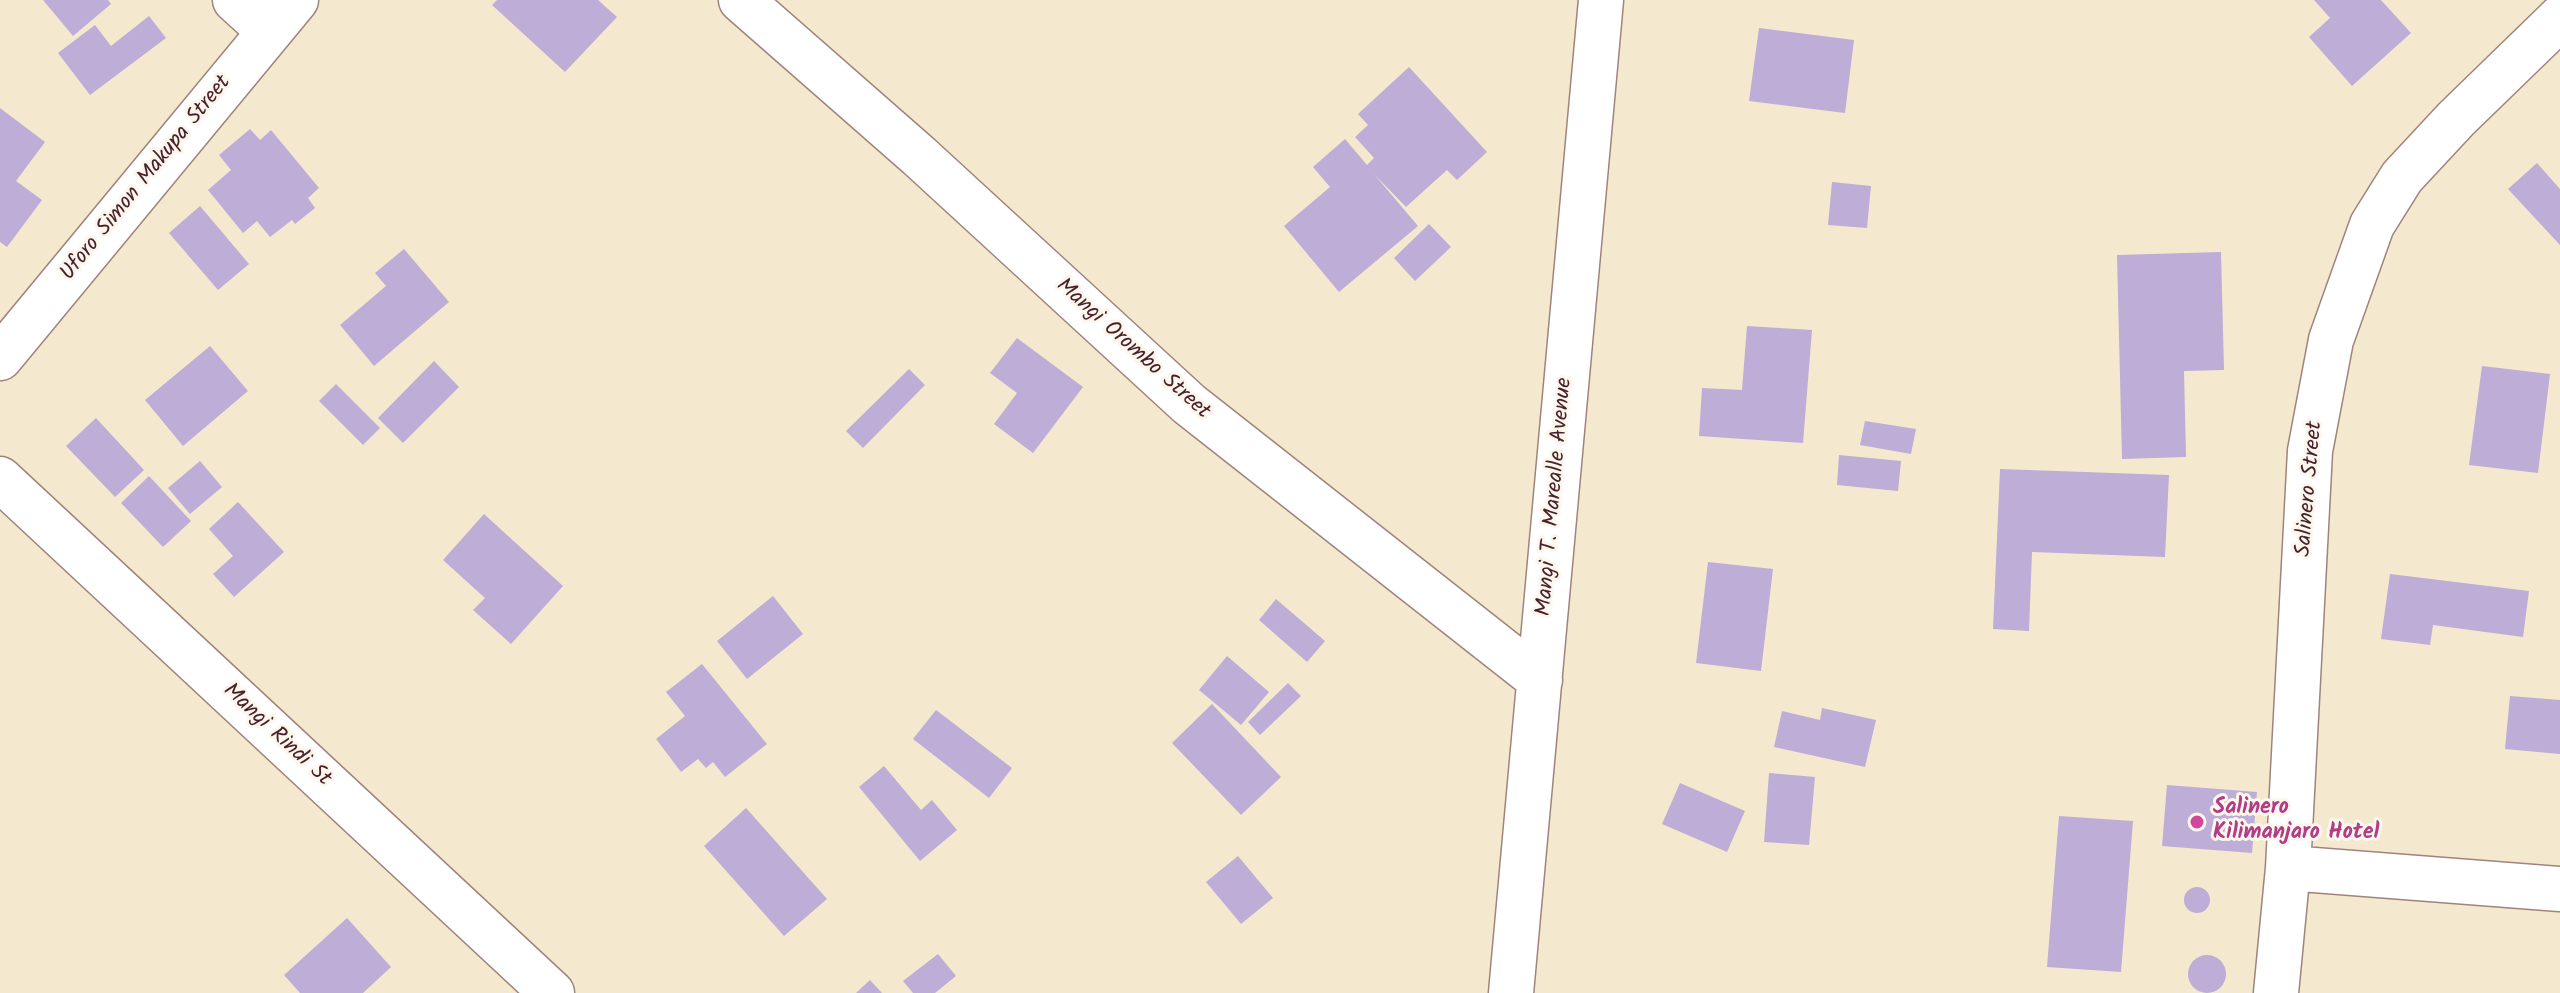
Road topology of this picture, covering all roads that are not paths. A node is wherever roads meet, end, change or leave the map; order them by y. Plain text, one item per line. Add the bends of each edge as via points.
1 (235, 0) edge
2 (741, 0) edge
3 (1601, 0) edge
4 (282, 16) edge
5 (2560, 18) edge
6 (0, 358) edge
7 (0, 479) edge
8 (1540, 680) junction
9 (2288, 868) junction
10 (2560, 889) edge
11 (552, 993) edge
12 (1511, 993) edge
13 (2276, 993) edge

1 - 4 street
2 - 8 street, Mangi Orombo Street via 1189,404
3 - 8 street, Mangi T. Marealle Avenue
4 - 6 street, Uforo Simon Makupa Street
5 - 9 street, Salinero Street via 2402,177 2372,225 2331,340 2310,451
7 - 11 street, Mangi Rindi St
8 - 12 street, Mangi T. Marealle Avenue
9 - 10 street
9 - 13 street, Salinero Street

